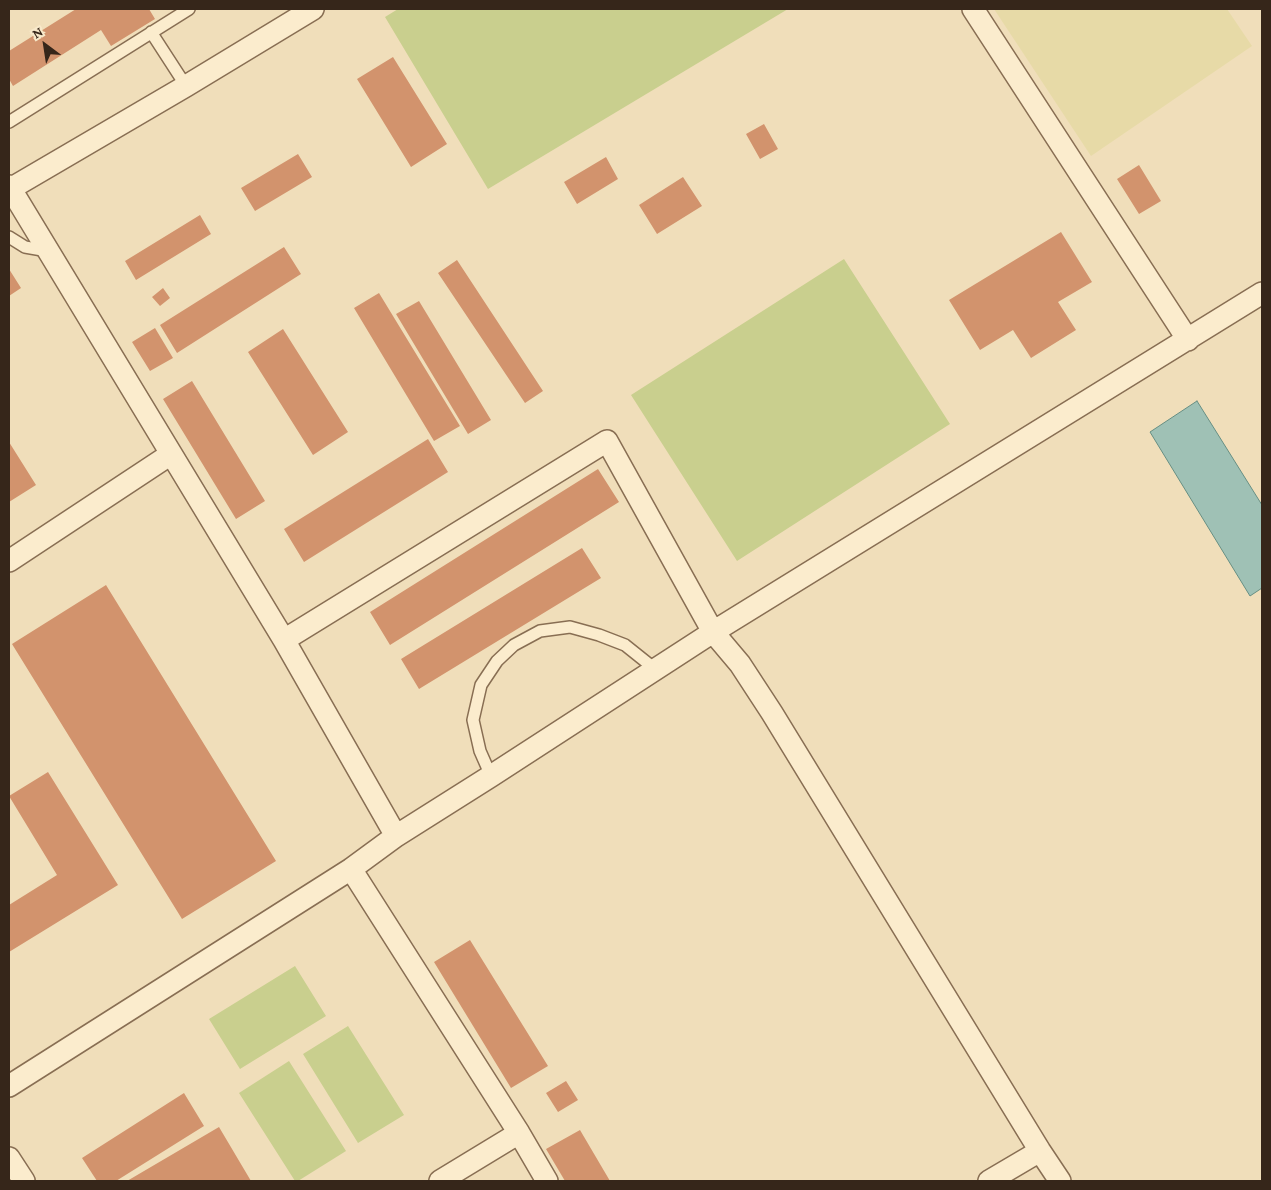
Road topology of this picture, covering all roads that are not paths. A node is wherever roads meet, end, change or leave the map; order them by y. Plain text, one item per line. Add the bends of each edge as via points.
1 (189, 9) edge
2 (313, 9) edge
3 (973, 9) edge
4 (151, 32) junction
5 (186, 86) junction
6 (9, 122) edge
7 (9, 188) edge
8 (9, 238) edge
9 (48, 251) junction
10 (1262, 293) edge
11 (1188, 340) junction
12 (172, 454) junction
13 (9, 561) edge
14 (713, 632) junction
15 (284, 640) junction
16 (653, 672) junction
17 (491, 776) junction
18 (396, 836) junction
19 (350, 869) junction
20 (9, 1086) edge
21 (519, 1133) junction
22 (1040, 1150) junction
23 (9, 1158) edge
24 (24, 1181) edge
25 (440, 1181) edge
26 (547, 1181) edge
27 (989, 1181) edge
28 (1060, 1181) edge

1 - 4 lane
2 - 5 street
3 - 11 street
4 - 5 lane
4 - 6 lane
5 - 7 street
7 - 9 street
8 - 9 lane via 25,246
9 - 12 street
10 - 11 street
11 - 14 street
12 - 13 street
12 - 15 street
14 - 15 street via 607,441
14 - 16 street
14 - 22 street via 740,664 772,713
15 - 18 street
16 - 17 street
16 - 17 lane via 650,665 625,645 570,627 540,631 514,645 481,685 473,720 480,751
17 - 18 street
18 - 19 street
19 - 20 street
19 - 21 street
21 - 25 street
21 - 26 street
22 - 27 street
22 - 28 street
23 - 24 street

